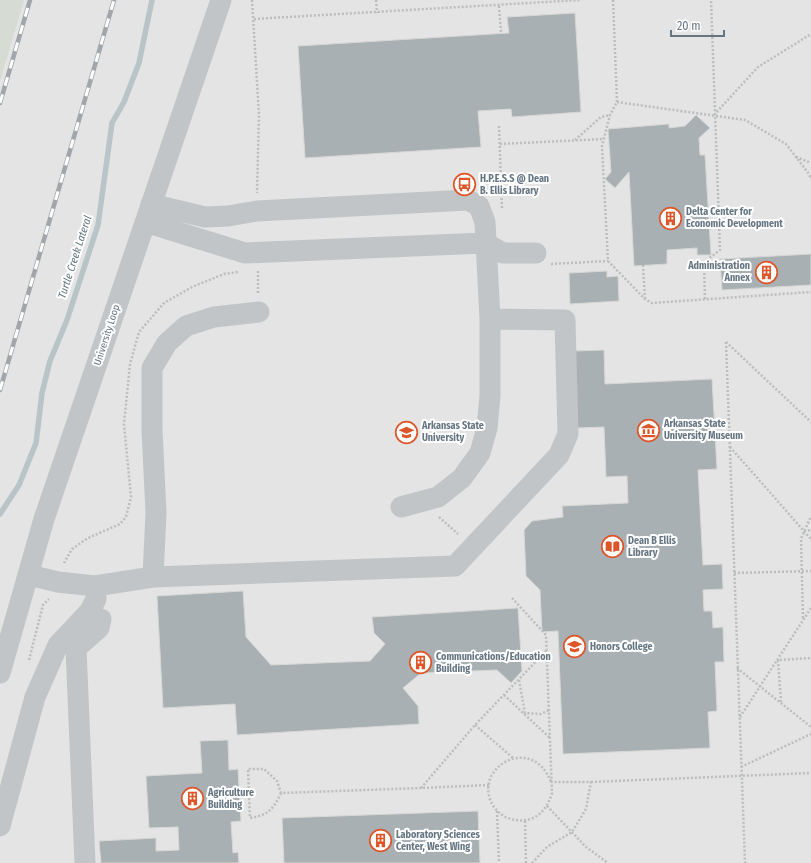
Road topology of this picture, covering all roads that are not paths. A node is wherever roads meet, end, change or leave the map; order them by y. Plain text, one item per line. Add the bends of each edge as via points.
1 (222, 0) edge
2 (148, 213) junction
3 (485, 243) junction
4 (542, 258) road end
5 (259, 312) road end
6 (490, 319) junction
7 (401, 507) dead end
8 (29, 575) junction
9 (153, 578) junction
10 (96, 593) junction
11 (101, 619) dead end
12 (72, 642) junction
13 (0, 672) edge
14 (0, 826) edge
15 (86, 863) edge

1 - 2 street, University Loop
2 - 3 street via 245,253
2 - 3 street via 205,217 258,211 468,200 479,206 481,211 485,222
2 - 8 street, University Loop via 44,519
3 - 4 street via 503,253
3 - 6 street
5 - 9 street via 214,317 186,326 167,343 152,368 156,513
6 - 7 street via 490,401 487,428 480,453 462,478 438,497
6 - 9 street via 566,320 568,434 559,455 455,566
8 - 10 street
8 - 13 street, University Loop
9 - 10 street
10 - 12 street via 90,611
11 - 12 street via 99,628
12 - 14 street via 58,645 35,697
12 - 15 street

